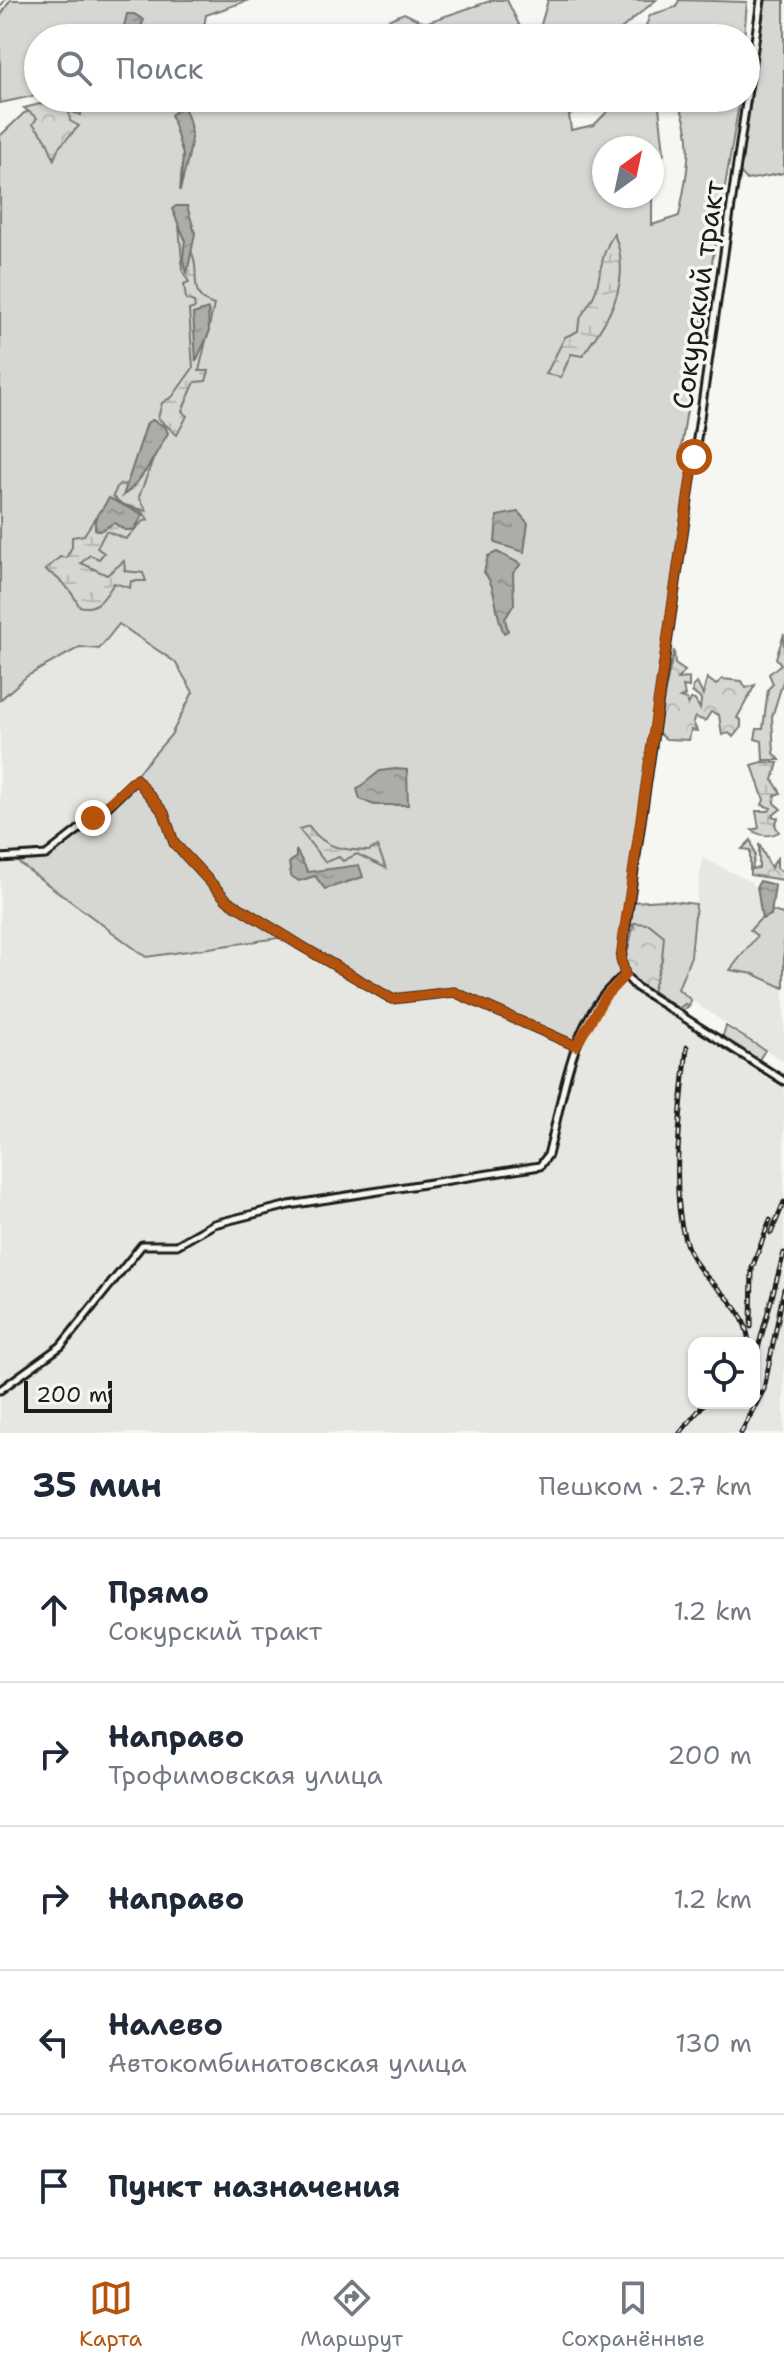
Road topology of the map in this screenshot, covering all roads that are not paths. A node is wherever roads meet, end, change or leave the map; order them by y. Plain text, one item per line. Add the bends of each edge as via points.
1 (761, 0) edge
2 (757, 24) edge
3 (744, 112) edge
4 (0, 858) edge
5 (625, 975) junction
6 (576, 1046) junction
7 (784, 1081) edge
8 (0, 1390) edge

1 - 2 street, Сокурский тракт
3 - 5 street, Сокурский тракт via 626,910 621,955
4 - 6 street via 46,855 136,779 164,813 174,843 227,900 294,942 392,999 454,992
5 - 6 street
5 - 7 street via 648,996
6 - 8 street via 548,1155 540,1166 289,1205 214,1224 177,1245 142,1245 61,1346

